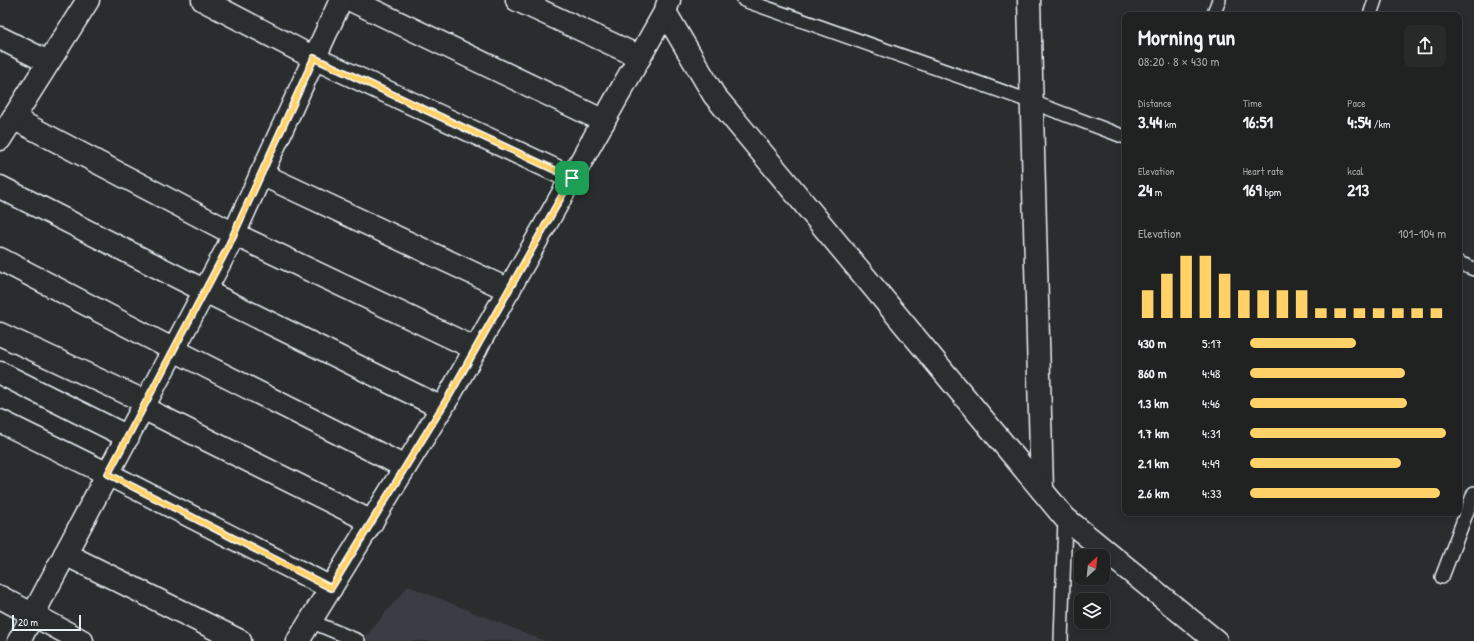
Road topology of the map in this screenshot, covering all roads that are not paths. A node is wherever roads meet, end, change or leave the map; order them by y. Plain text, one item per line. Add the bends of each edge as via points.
1 (88, 0) edge
2 (203, 0) edge
3 (341, 0) edge
4 (351, 0) edge
5 (517, 0) edge
6 (744, 0) edge
7 (1029, 0) edge
8 (1375, 0) edge
9 (667, 6) edge
10 (1371, 12) edge
11 (0, 38) edge
12 (640, 57) junction
13 (314, 58) junction
14 (48, 62) junction
15 (1032, 102) junction
16 (12, 118) junction
17 (604, 121) junction
18 (1122, 136) edge
19 (0, 139) edge
20 (261, 174) junction
21 (572, 178) junction
22 (0, 186) edge
23 (234, 234) junction
24 (0, 259) edge
25 (1462, 264) edge
26 (1474, 269) edge
27 (509, 290) junction
28 (205, 291) junction
29 (0, 334) edge
30 (476, 349) junction
31 (174, 350) junction
32 (0, 373) edge
33 (144, 405) junction
34 (442, 408) junction
35 (0, 421) edge
36 (128, 436) junction
37 (405, 467) junction
38 (108, 474) junction
39 (1042, 490) junction
40 (1474, 493) edge
41 (1065, 518) junction
42 (372, 522) junction
43 (65, 554) junction
44 (1442, 577) dead end
45 (331, 588) junction
46 (0, 596) edge
47 (33, 616) junction
48 (310, 621) junction
49 (19, 641) edge
50 (82, 641) edge
51 (240, 641) edge
52 (298, 641) edge
53 (358, 641) edge
54 (1061, 641) edge
55 (1216, 641) edge

1 - 14 street
2 - 13 street
3 - 13 street
4 - 17 street
5 - 12 street
6 - 15 lane
7 - 15 street
8 - 10 lane
9 - 12 street
9 - 39 street via 714,95
11 - 14 street
12 - 17 street
13 - 20 street
13 - 21 street
14 - 16 street
15 - 18 lane
15 - 39 street
16 - 19 street
16 - 23 street
17 - 21 street
20 - 23 street
20 - 27 street
21 - 27 street
22 - 28 street
23 - 28 street
23 - 30 street
24 - 31 street
25 - 26 lane
27 - 30 street
28 - 31 street
28 - 34 street
29 - 33 street
30 - 34 street
31 - 33 street
31 - 37 street
32 - 36 street
33 - 36 street
33 - 42 street
34 - 37 street
35 - 38 street
36 - 38 street
37 - 42 street
38 - 43 street
38 - 45 street
39 - 41 street
40 - 44 lane
41 - 54 lane
41 - 55 street
42 - 45 street
43 - 47 street
43 - 51 street
45 - 48 street
46 - 47 street
47 - 49 street
47 - 50 street
48 - 52 street
48 - 53 lane

